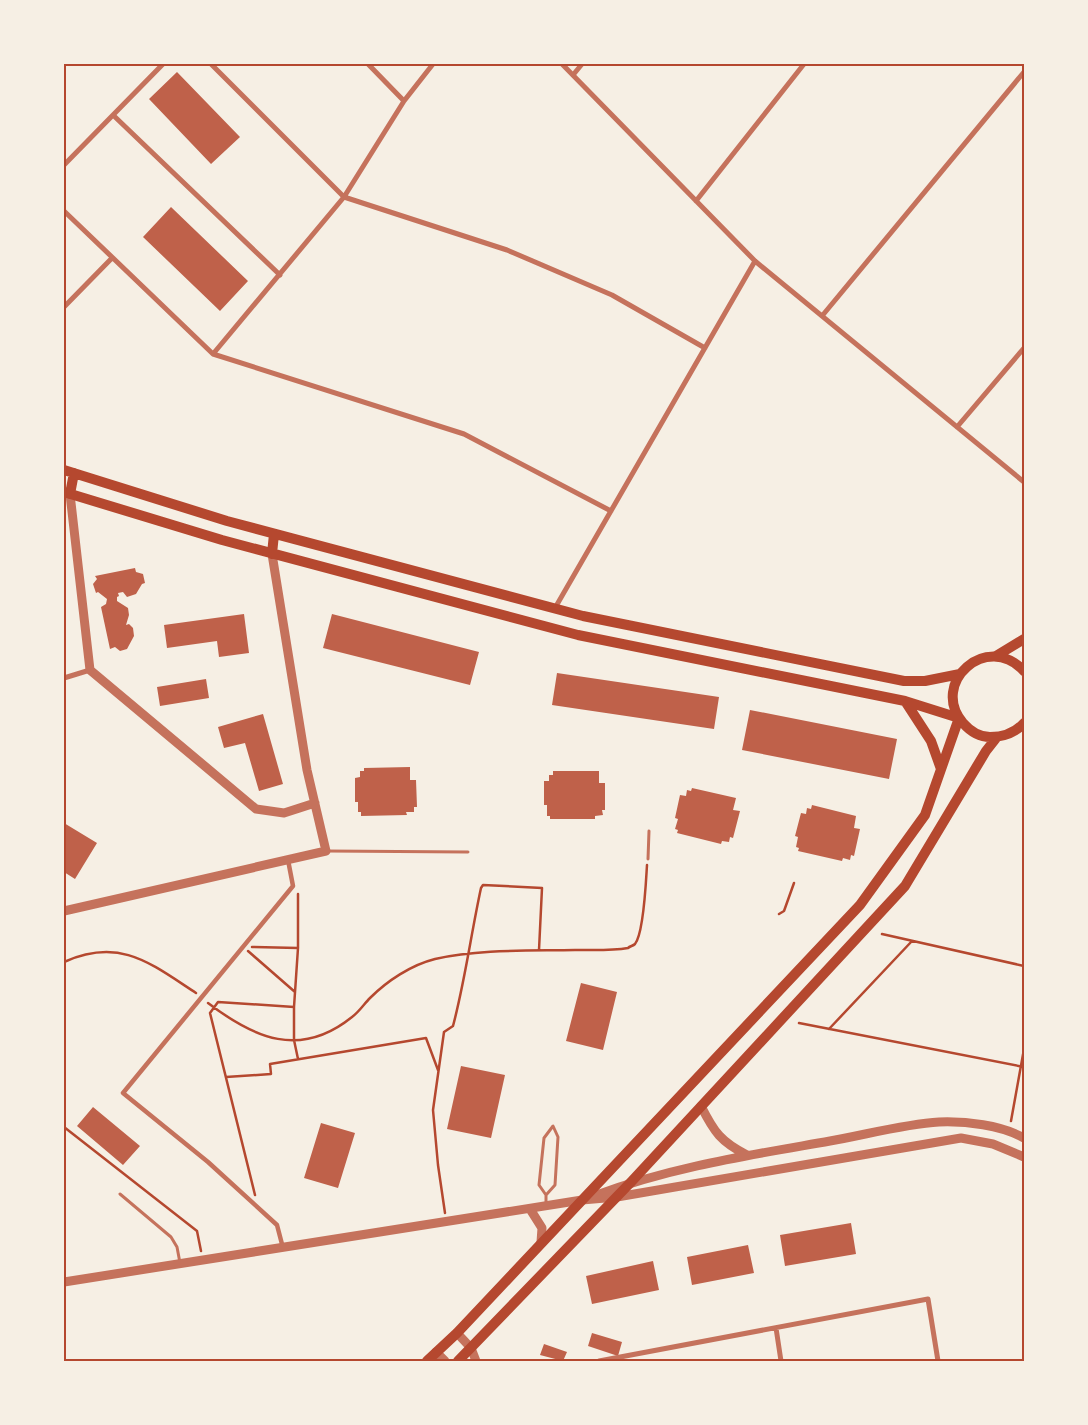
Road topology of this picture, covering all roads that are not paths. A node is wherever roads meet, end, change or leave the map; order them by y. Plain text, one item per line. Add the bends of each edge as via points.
1 (163, 64) edge
2 (211, 64) edge
3 (368, 64) edge
4 (433, 64) edge
5 (562, 64) edge
6 (582, 64) edge
7 (804, 64) edge
8 (1024, 72) edge
9 (573, 75) junction
10 (404, 101) junction
11 (113, 115) junction
12 (64, 165) edge
13 (344, 197) junction
14 (696, 201) junction
15 (64, 211) edge
16 (112, 258) junction
17 (755, 261) junction
18 (280, 275) junction
19 (64, 306) edge
20 (822, 316) junction
21 (705, 348) junction
22 (1024, 348) edge
23 (213, 354) junction
24 (957, 427) junction
25 (69, 472) edge
26 (1024, 482) edge
27 (67, 493) edge
28 (611, 511) junction
29 (274, 534) junction
30 (272, 554) junction
31 (555, 608) junction
32 (1024, 639) edge
33 (996, 656) junction
34 (90, 670) junction
35 (1024, 671) edge
36 (960, 674) junction
37 (64, 678) edge
38 (905, 701) junction
39 (959, 718) junction
40 (1024, 724) edge
41 (997, 737) junction
42 (941, 769) junction
43 (315, 803) junction
44 (650, 831) dead end
45 (326, 851) junction
46 (468, 852) dead end
47 (648, 858) road end
48 (288, 860) junction
49 (64, 911) edge
50 (702, 1106) junction
51 (1024, 1136) edge
52 (748, 1155) junction
53 (1024, 1156) edge
54 (632, 1181) junction
55 (120, 1194) dead end
56 (546, 1195) junction
57 (617, 1197) junction
58 (582, 1200) junction
59 (547, 1206) junction
60 (530, 1209) junction
61 (541, 1242) junction
62 (283, 1248) junction
63 (180, 1264) junction
64 (64, 1282) edge
65 (776, 1328) junction
66 (457, 1333) junction
67 (471, 1348) junction
68 (436, 1352) junction
69 (427, 1361) edge
70 (445, 1361) edge
71 (458, 1361) edge
72 (476, 1361) edge
73 (599, 1361) edge
74 (781, 1361) edge
75 (938, 1361) edge

1 - 11 street
2 - 13 street
3 - 10 street
4 - 10 street
5 - 9 street
6 - 9 street
7 - 14 street
8 - 20 street
9 - 14 street
10 - 13 street
11 - 12 street
11 - 18 street
13 - 18 street
13 - 21 street via 508,250 612,295
14 - 17 street
15 - 16 street
16 - 19 street
16 - 23 street
17 - 20 street
17 - 21 street
18 - 23 street
20 - 24 street
21 - 28 street
22 - 24 street
23 - 28 street via 464,434
24 - 26 street
25 - 27 main road
25 - 29 main road
27 - 30 main road
27 - 34 street
28 - 31 street
29 - 30 main road
29 - 31 main road
30 - 38 main road via 578,635
30 - 43 street
31 - 36 main road via 904,681 925,681
32 - 33 main road
33 - 35 main road via 1013,661
33 - 36 main road via 975,661
34 - 37 street
34 - 43 street via 256,809 284,812
36 - 39 main road via 953,696
38 - 39 main road
38 - 42 main road via 931,741
39 - 41 main road via 975,733
39 - 42 main road
40 - 41 main road
41 - 50 main road via 905,886
42 - 58 main road via 926,815 860,905
43 - 45 street
44 - 47 lane
45 - 46 lane
45 - 48 street
48 - 49 street
48 - 62 street via 293,886 123,1093 208,1162 277,1225
50 - 52 street via 718,1136
50 - 54 main road
51 - 52 street via 983,1125 939,1122
52 - 54 street
53 - 57 street via 993,1144 961,1138
54 - 57 main road
54 - 58 street
55 - 63 lane via 171,1237
56 - 56 lane via 555,1184 558,1137 553,1126 544,1138 539,1185
56 - 59 lane
57 - 58 street
57 - 67 main road
58 - 59 street
58 - 61 main road
59 - 60 street
60 - 61 street via 542,1228
60 - 62 street
61 - 66 main road
62 - 63 street
63 - 64 street
65 - 73 street
65 - 74 street
65 - 75 street via 928,1299
66 - 67 street
66 - 68 main road
67 - 71 main road
67 - 72 street
68 - 69 main road
68 - 70 street

